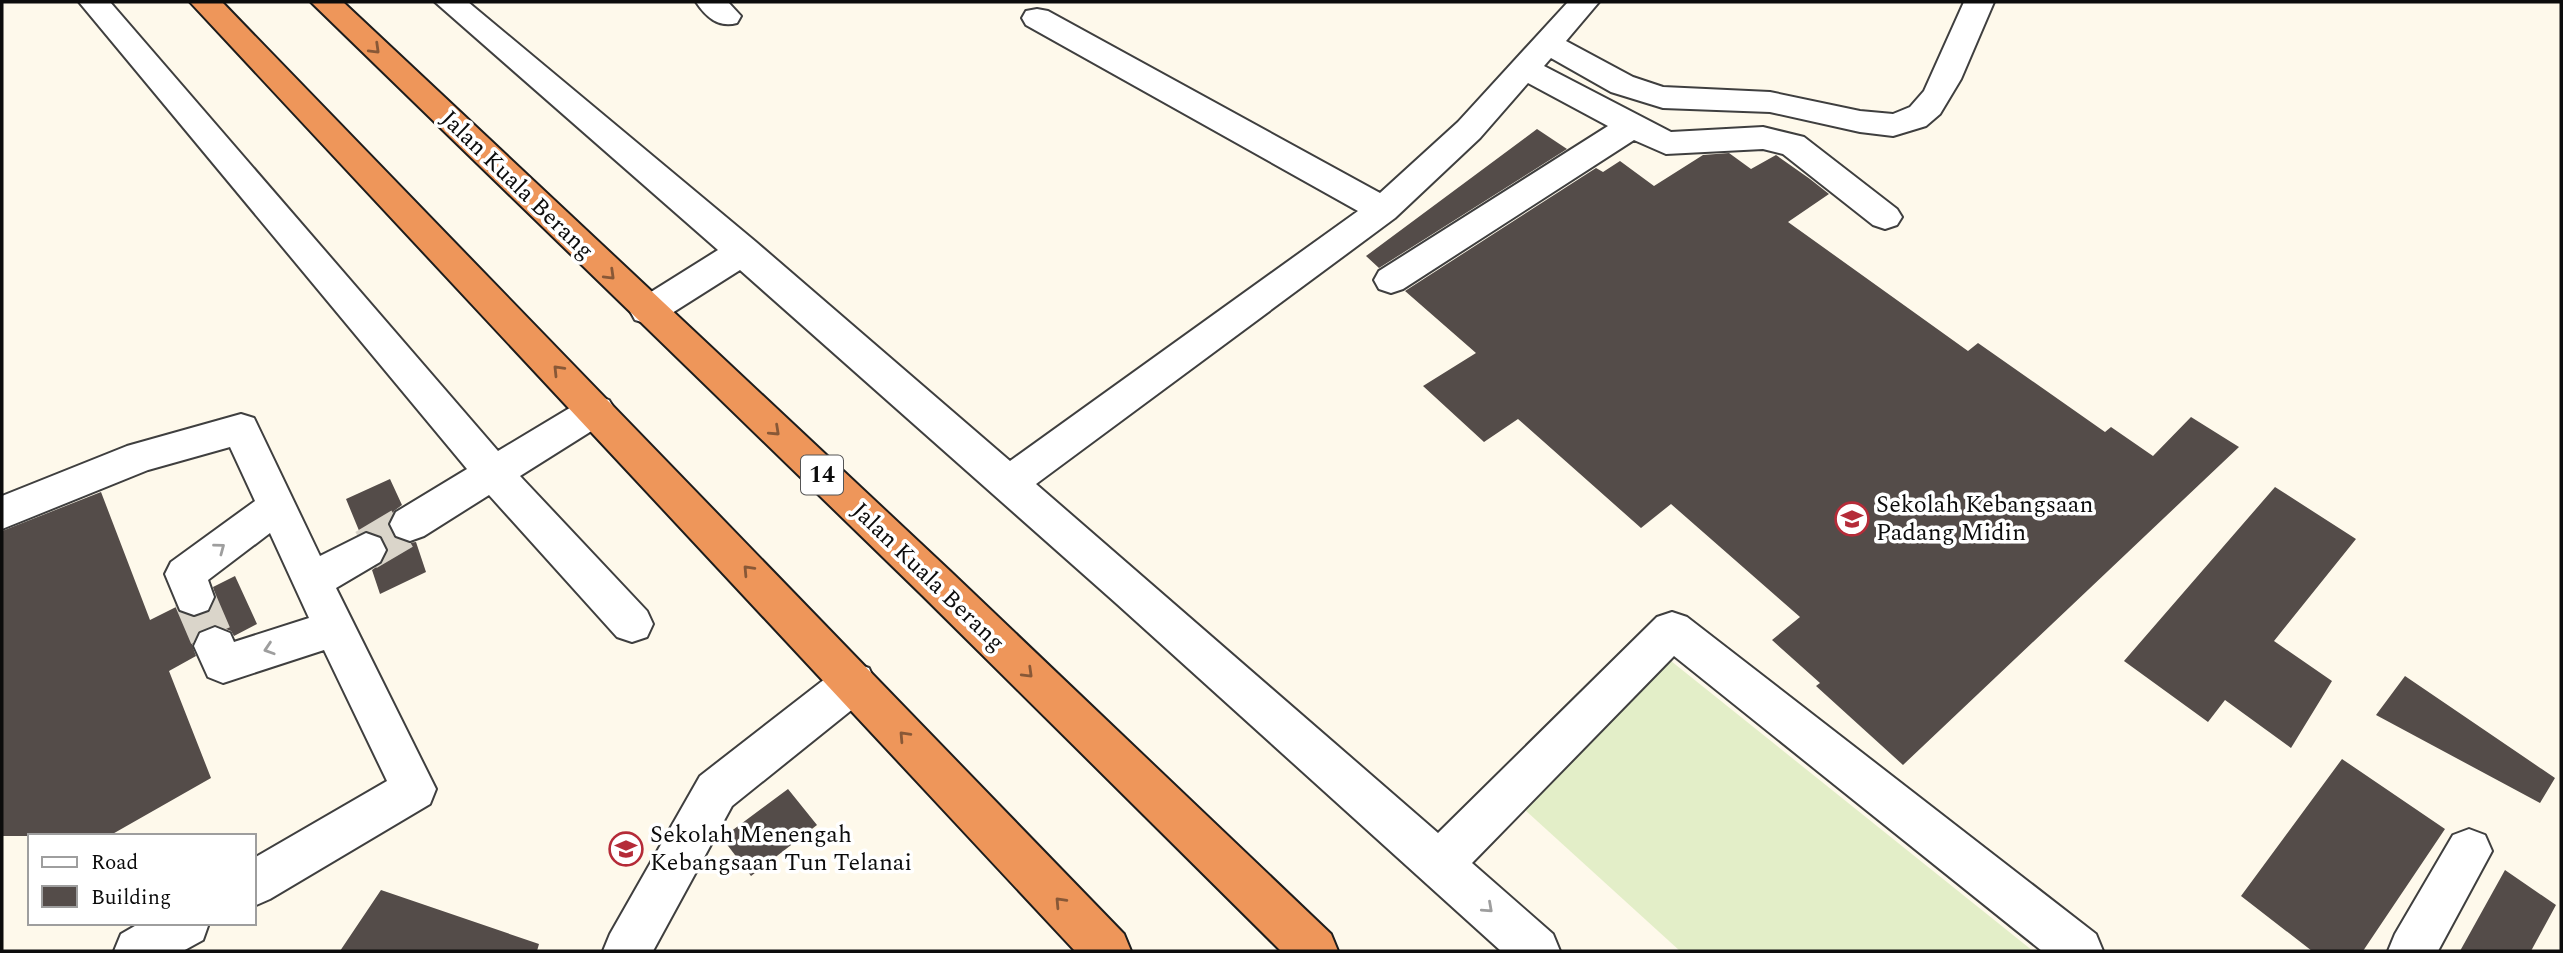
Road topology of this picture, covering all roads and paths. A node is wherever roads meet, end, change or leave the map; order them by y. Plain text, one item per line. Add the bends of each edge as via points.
1 (94, 2) edge
2 (205, 2) edge
3 (326, 2) edge
4 (450, 2) edge
5 (1584, 2) edge
6 (1979, 2) edge
7 (1037, 18) dead end
8 (1537, 56) junction
9 (1633, 125) junction
10 (1383, 210) junction
11 (1885, 217) dead end
12 (744, 251) junction
13 (1391, 280) dead end
14 (648, 311) junction
15 (596, 410) junction
16 (495, 475) junction
17 (1010, 482) junction
18 (277, 506) junction
19 (2, 513) edge
20 (410, 524) tunnel mouth
21 (366, 550) tunnel mouth
22 (312, 581) junction
23 (194, 597) tunnel mouth
24 (632, 624) dead end
25 (334, 628) junction
26 (215, 646) tunnel mouth
27 (854, 682) junction
28 (2469, 850) dead end
29 (1439, 864) junction
30 (256, 882) edge
31 (183, 925) edge
32 (138, 951) edge
33 (626, 951) edge
34 (1107, 951) edge
35 (1314, 951) edge
36 (1536, 951) edge
37 (2079, 951) edge
38 (2412, 951) edge

1 - 16 street
15 -> 2 highway
3 -> 14 highway, Jalan Kuala Berang / 14
4 - 12 street
5 - 8 street
6 - 8 street via 1936,97 1920,115 1894,125 1771,102 1679,101
7 - 10 street
8 - 9 street
8 - 10 street via 1469,130
9 - 11 street via 1666,143 1763,138 1793,145
9 - 13 street
10 - 17 street
12 - 14 street
12 - 17 street
14 -> 35 highway, Jalan Kuala Berang / 14
15 - 16 street
27 -> 15 highway
16 - 20 street
16 - 24 street
17 - 29 street
18 - 19 street via 241,429 140,457
18 - 22 street
23 -> 18 street via 185,574
21 - 22 street
22 - 25 street
25 -> 26 street via 223,664
25 - 30 street via 414,789
27 - 33 street via 716,792
34 -> 27 highway
28 - 38 street
29 -> 36 street
29 - 37 street via 1672,630
31 - 32 street

